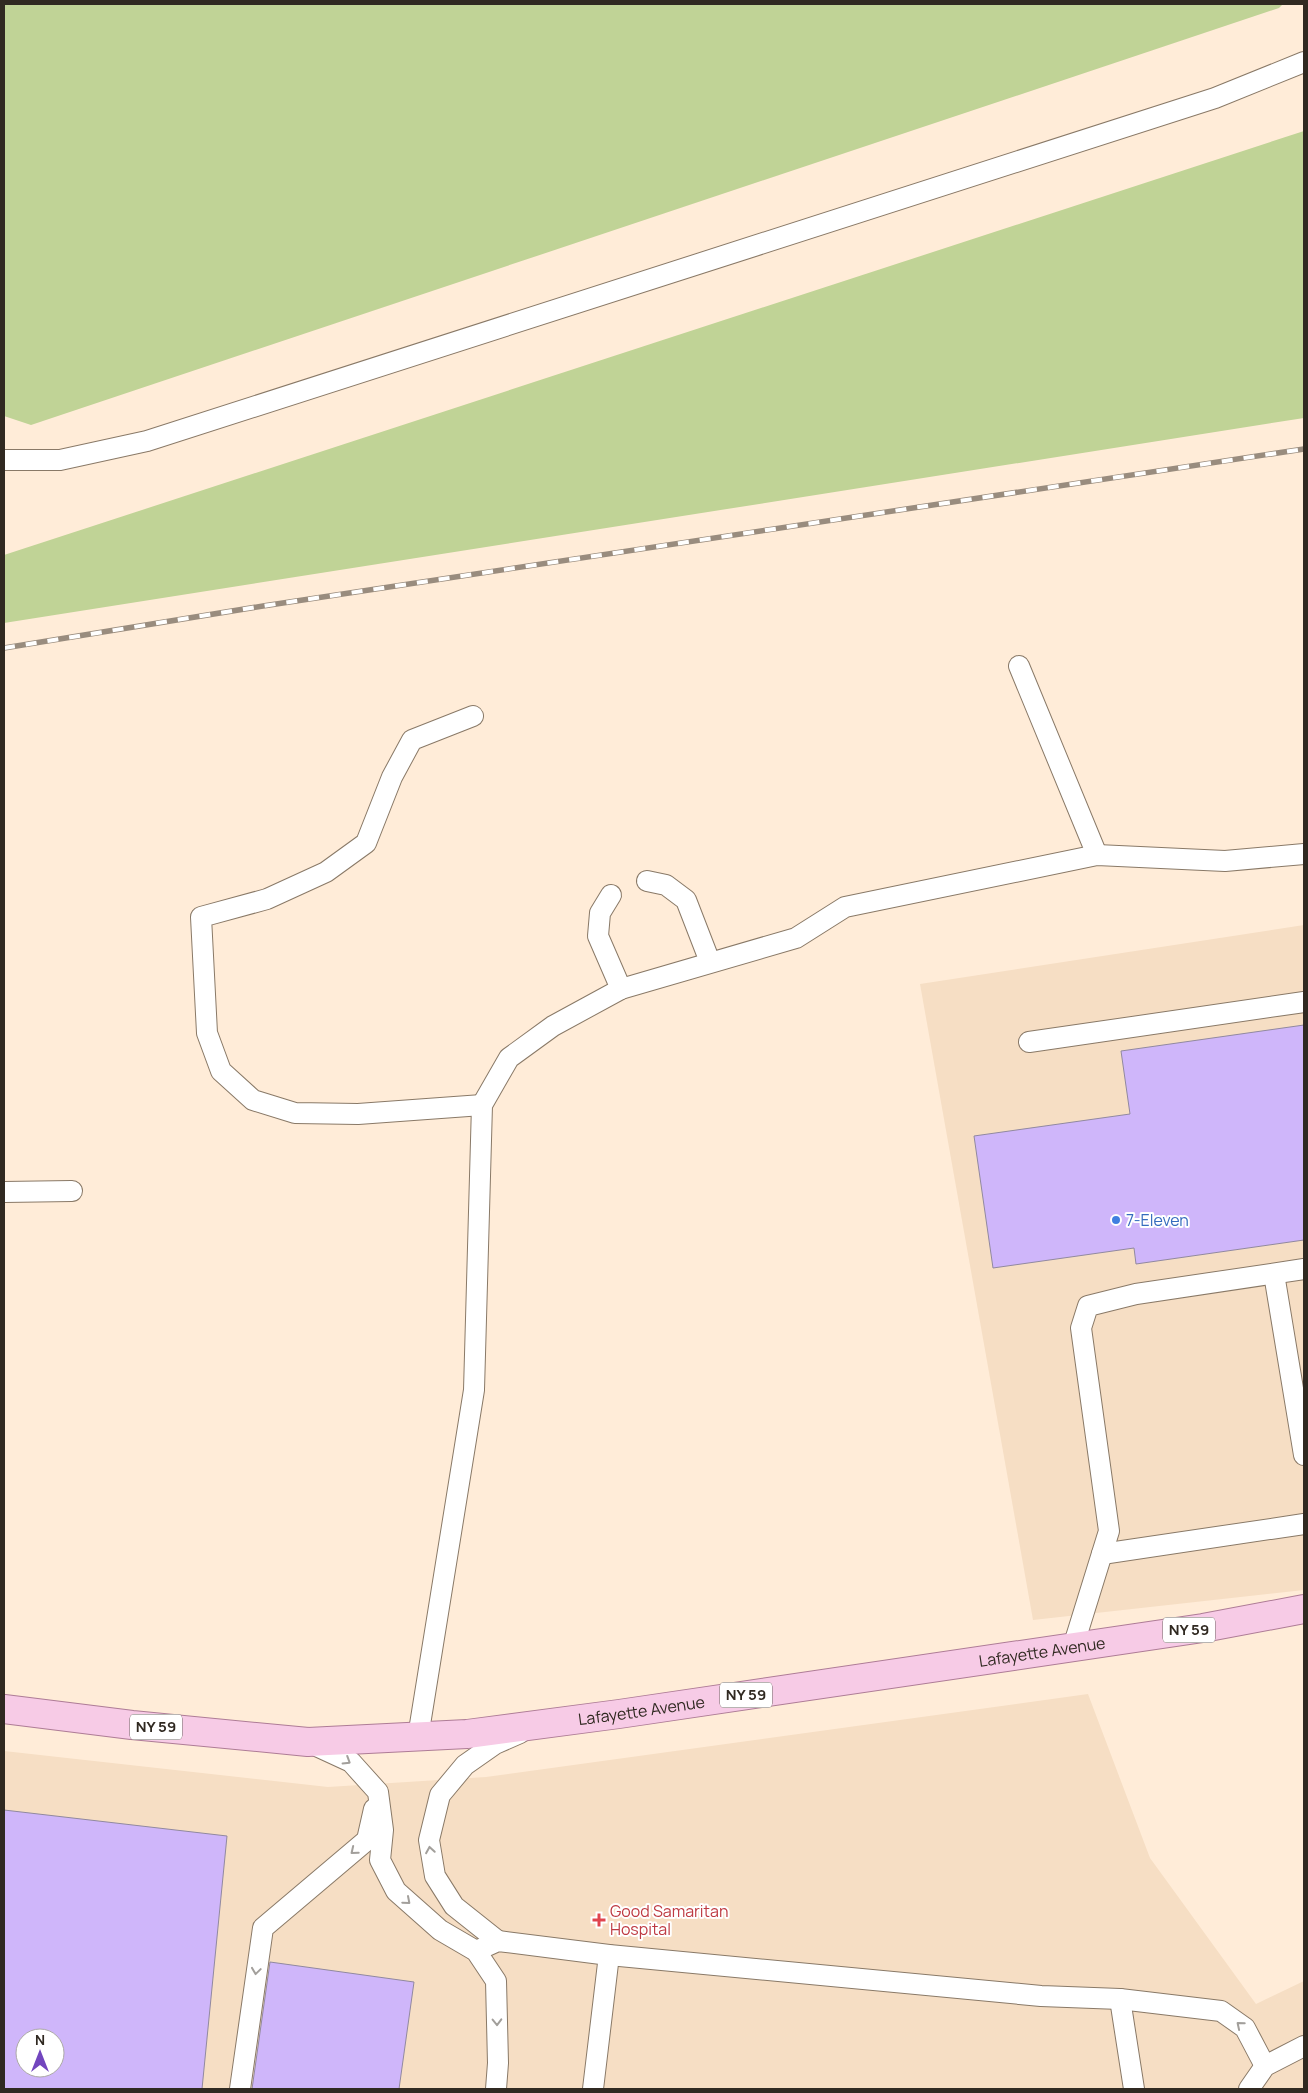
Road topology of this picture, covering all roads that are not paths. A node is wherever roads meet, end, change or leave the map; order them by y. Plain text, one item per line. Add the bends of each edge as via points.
1 (1304, 62) edge
2 (4, 460) edge
3 (1019, 666) dead end
4 (473, 716) dead end
5 (1304, 854) edge
6 (1097, 855) junction
7 (647, 881) dead end
8 (611, 895) dead end
9 (710, 962) junction
10 (621, 989) junction
11 (1304, 1002) edge
12 (1029, 1042) dead end
13 (482, 1104) junction
14 (72, 1191) dead end
15 (4, 1192) edge
16 (1304, 1269) edge
17 (1274, 1274) junction
18 (1304, 1455) edge
19 (1304, 1524) edge
20 (1102, 1554) junction
21 (1304, 1609) edge
22 (1073, 1646) junction
23 (4, 1709) edge
24 (541, 1724) junction
25 (418, 1737) junction
26 (308, 1742) junction
27 (378, 1792) junction
28 (498, 1941) junction
29 (476, 1951) junction
30 (609, 1955) junction
31 (1120, 1999) junction
32 (1304, 2046) edge
33 (1265, 2066) junction
34 (240, 2089) edge
35 (496, 2089) edge
36 (593, 2089) edge
37 (1134, 2089) edge
38 (1249, 2089) edge

1 - 2 lane via 1215,98 147,441 60,460
3 - 6 lane
4 - 13 lane via 412,740 392,777 366,843 326,872 268,899 201,917 207,1034 220,1071 253,1100 294,1114 358,1114
5 - 6 lane via 1225,861
6 - 9 lane via 845,907 796,938
7 - 9 lane via 666,885 686,900
8 - 10 lane via 600,913 598,936
9 - 10 lane
10 - 13 lane via 554,1026 509,1058
11 - 12 lane
13 - 25 lane via 474,1390
14 - 15 lane
16 - 17 lane
17 - 18 lane
17 - 20 lane via 1136,1294 1088,1306 1081,1328 1109,1531
19 - 20 lane
20 - 22 lane
21 - 22 main road, Lafayette Avenue / NY 59 via 1203,1628
22 - 24 main road, Lafayette Avenue / NY 59
23 - 26 main road, Lafayette Avenue / NY 59
24 - 25 main road, Lafayette Avenue / NY 59
28 -> 24 lane via 454,1906 435,1876 429,1840 440,1795 465,1765 495,1744
25 - 26 main road, Lafayette Avenue / NY 59
26 -> 27 lane via 351,1762
27 -> 29 lane via 382,1830 380,1860 396,1891 440,1930
27 -> 34 lane via 367,1840 263,1928
28 - 29 lane
28 - 30 lane
29 -> 35 lane via 496,1981
30 - 31 lane via 1041,1996
30 - 36 lane
33 -> 31 lane via 1245,2028 1222,2011
31 - 37 lane
32 - 33 lane
33 - 38 lane

